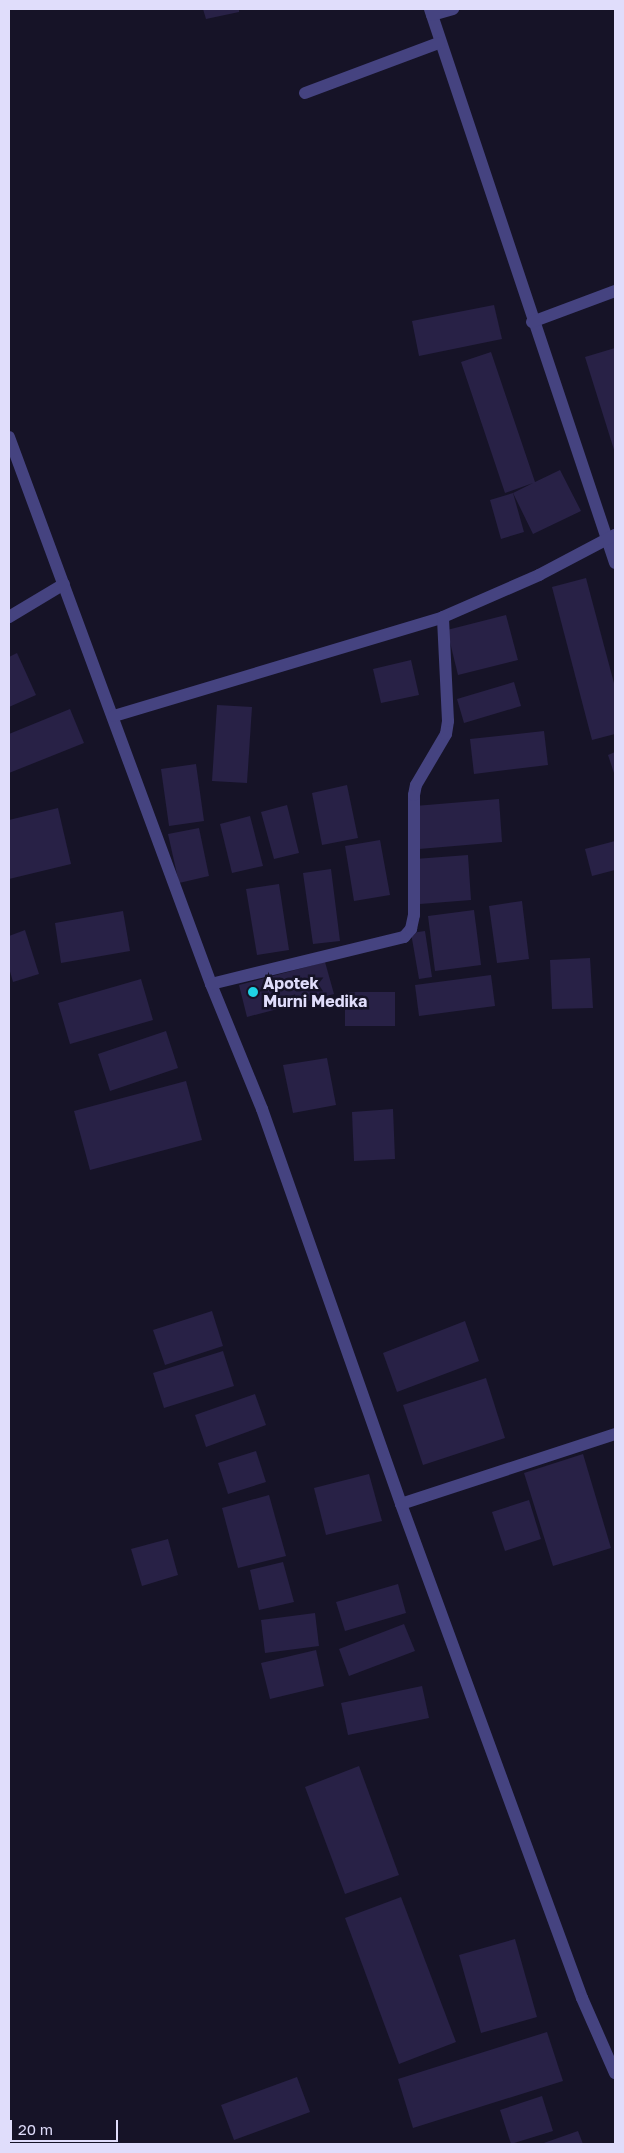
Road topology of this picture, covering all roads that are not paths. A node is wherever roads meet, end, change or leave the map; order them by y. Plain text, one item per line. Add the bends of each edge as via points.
1 (453, 9) edge
2 (431, 12) edge
3 (439, 43) junction
4 (305, 93) dead end
5 (615, 291) edge
6 (532, 322) junction
7 (9, 437) edge
8 (611, 538) edge
9 (615, 563) edge
10 (64, 584) junction
11 (9, 616) edge
12 (443, 617) junction
13 (114, 716) junction
14 (211, 984) junction
15 (615, 1434) edge
16 (401, 1504) junction
17 (615, 2073) edge

1 - 2 street
2 - 3 street
3 - 4 street
3 - 6 street
5 - 6 street
6 - 8 street
7 - 10 street
8 - 9 street
8 - 12 street
10 - 11 street
10 - 13 street
12 - 13 street
12 - 14 street via 448,721 446,734 414,794 414,915 411,929 404,938
13 - 14 street
14 - 16 street via 265,1118
15 - 16 street
16 - 17 street via 582,1998

